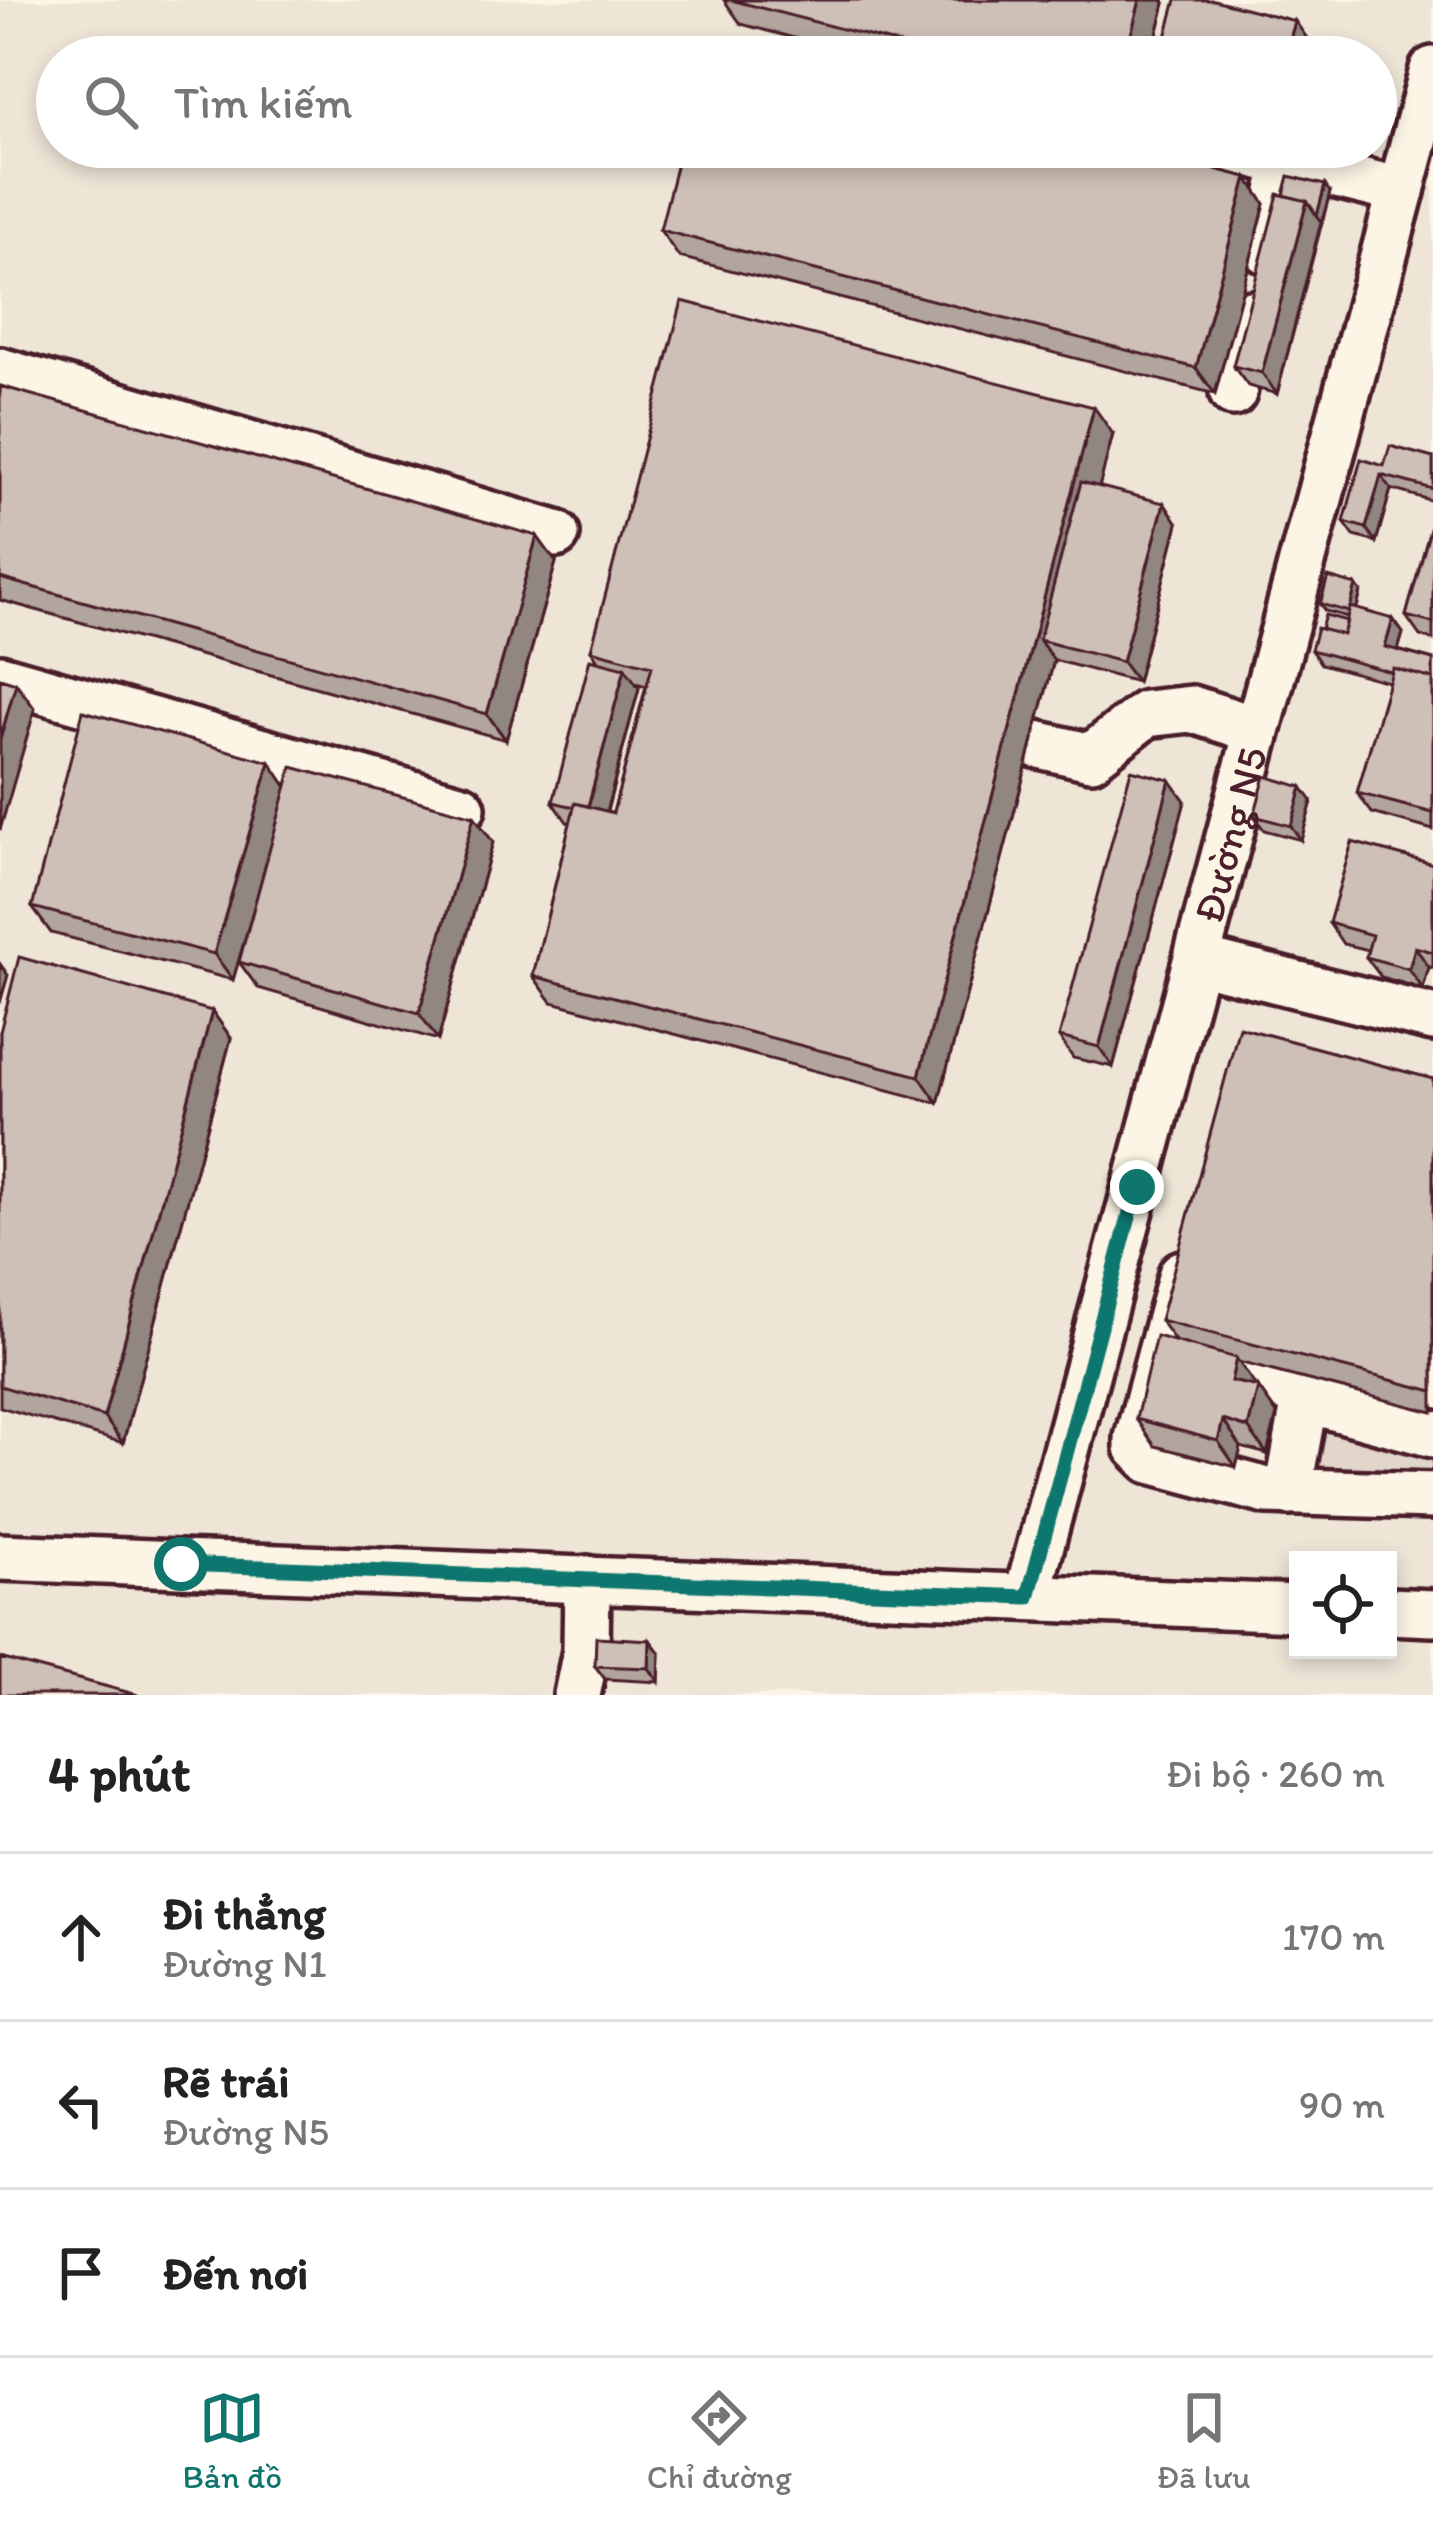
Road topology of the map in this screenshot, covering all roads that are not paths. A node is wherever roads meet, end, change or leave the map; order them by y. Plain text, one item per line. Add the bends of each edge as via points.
1 (1433, 70) edge
2 (1286, 168) edge
3 (1307, 168) edge
4 (1401, 191) junction
5 (0, 370) edge
6 (1233, 393) edge
7 (556, 534) dead end
8 (0, 679) edge
9 (929, 718) edge
10 (1257, 730) junction
11 (462, 808) edge
12 (1198, 960) junction
13 (1433, 1018) edge
14 (1191, 1240) edge
15 (1162, 1350) junction
16 (1305, 1399) junction
17 (1433, 1434) edge
18 (1288, 1492) junction
19 (1433, 1496) edge
20 (0, 1557) edge
21 (587, 1579) junction
22 (1028, 1597) junction
23 (1289, 1608) edge
24 (1397, 1612) edge
25 (1433, 1613) edge
26 (577, 1695) edge

1 - 4 street, Đường N5
2 - 6 street
3 - 4 street
4 - 10 street, Đường N5
5 - 7 street
8 - 11 street
9 - 10 street via 1090,758 1146,713 1191,709
10 - 12 street, Đường N5
12 - 13 street
12 - 22 street, Đường N5
14 - 15 street
15 - 16 street via 1271,1380
15 - 18 street via 1138,1438 1144,1454
16 - 17 street
16 - 18 street
18 - 19 street
20 - 21 street
21 - 22 street
21 - 26 street
22 - 23 street
24 - 25 street

